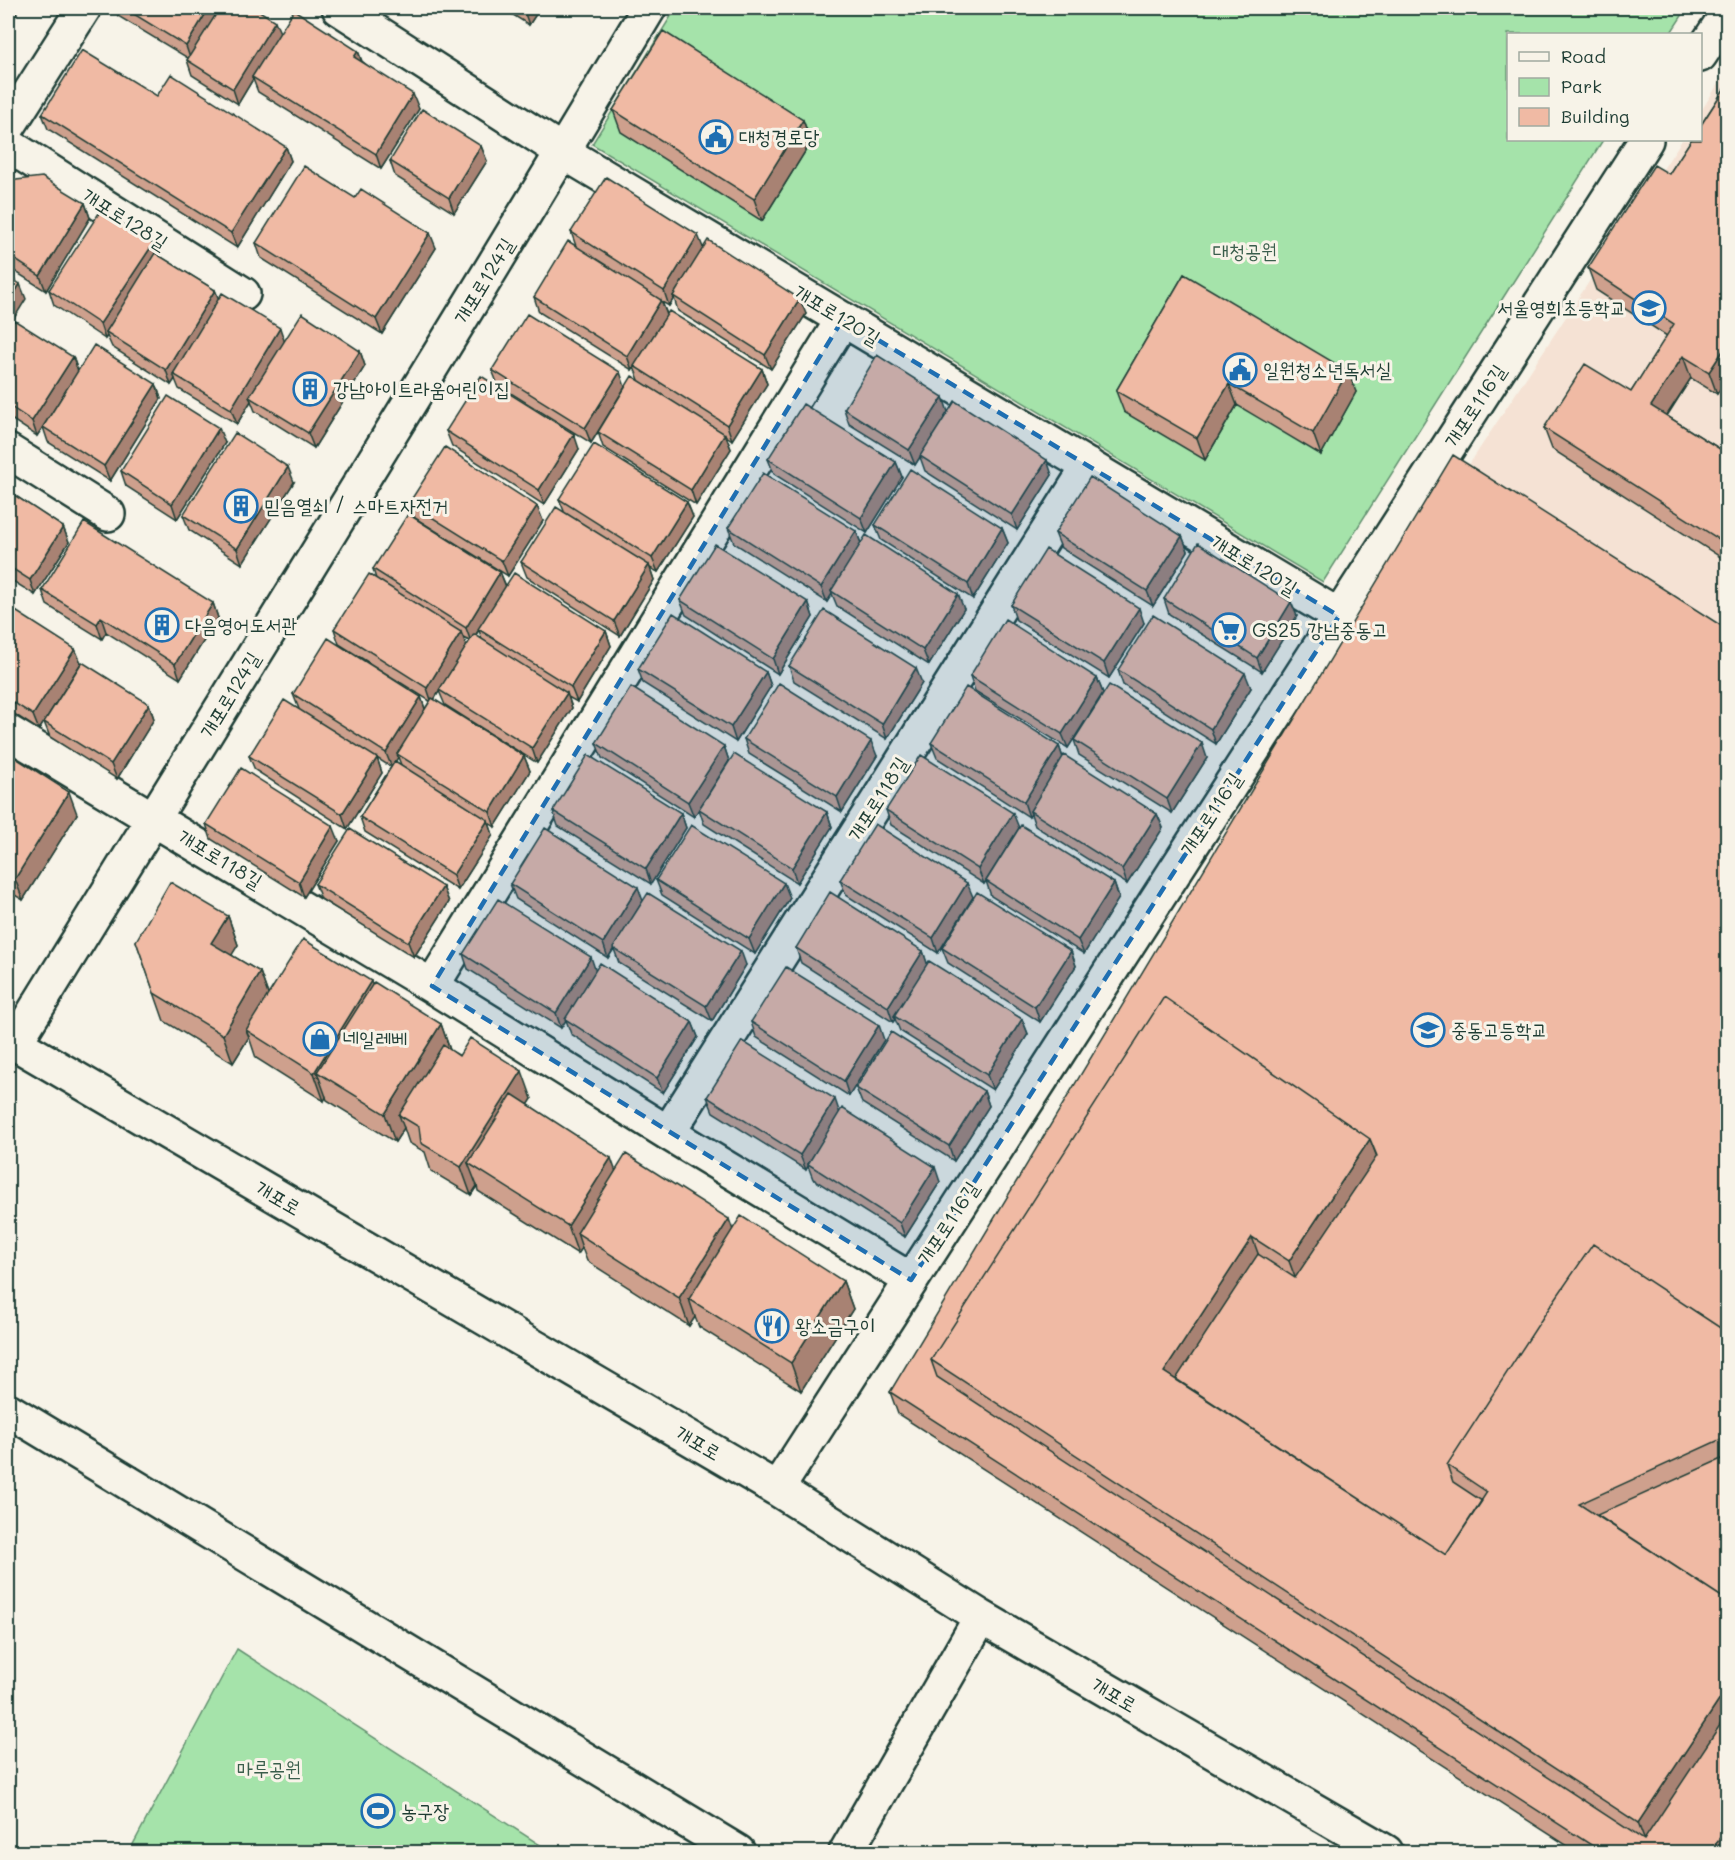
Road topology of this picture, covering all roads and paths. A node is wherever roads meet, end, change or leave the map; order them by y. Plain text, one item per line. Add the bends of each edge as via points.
1 (84, 8) edge
2 (339, 8) edge
3 (649, 8) edge
4 (1728, 13) edge
5 (1702, 53) edge
6 (8, 127) edge
7 (1645, 141) edge
8 (8, 145) edge
9 (563, 152) junction
10 (243, 294) dead end
11 (843, 319) junction
12 (8, 451) edge
13 (1089, 466) junction
14 (108, 514) dead end
15 (1339, 616) junction
16 (8, 732) edge
17 (154, 819) junction
18 (432, 986) junction
19 (11, 1041) edge
20 (668, 1133) junction
21 (912, 1280) junction
22 (8, 1410) edge
23 (777, 1489) junction
24 (981, 1617) junction
25 (738, 1852) edge
26 (846, 1852) edge
27 (1386, 1852) edge

1 - 6 street
2 - 9 street, 개포로120길
3 - 9 street, 개포로124길
4 - 5 street
7 - 15 street, 개포로116길
8 - 10 street, 개포로128길
9 - 11 street, 개포로120길
9 - 17 street, 개포로124길
11 - 13 street, 개포로120길
11 - 18 street
12 - 14 street
13 - 15 street, 개포로120길
13 - 20 street, 개포로118길
15 - 21 street, 개포로116길
16 - 17 street, 개포로118길
17 - 18 street, 개포로118길
17 - 19 street, 개포로124길
18 - 20 street, 개포로118길
19 - 23 street, 개포로
20 - 21 street, 개포로118길
21 - 23 street, 개포로116길
22 - 25 street
23 - 24 street, 개포로
24 - 26 street
24 - 27 street, 개포로

